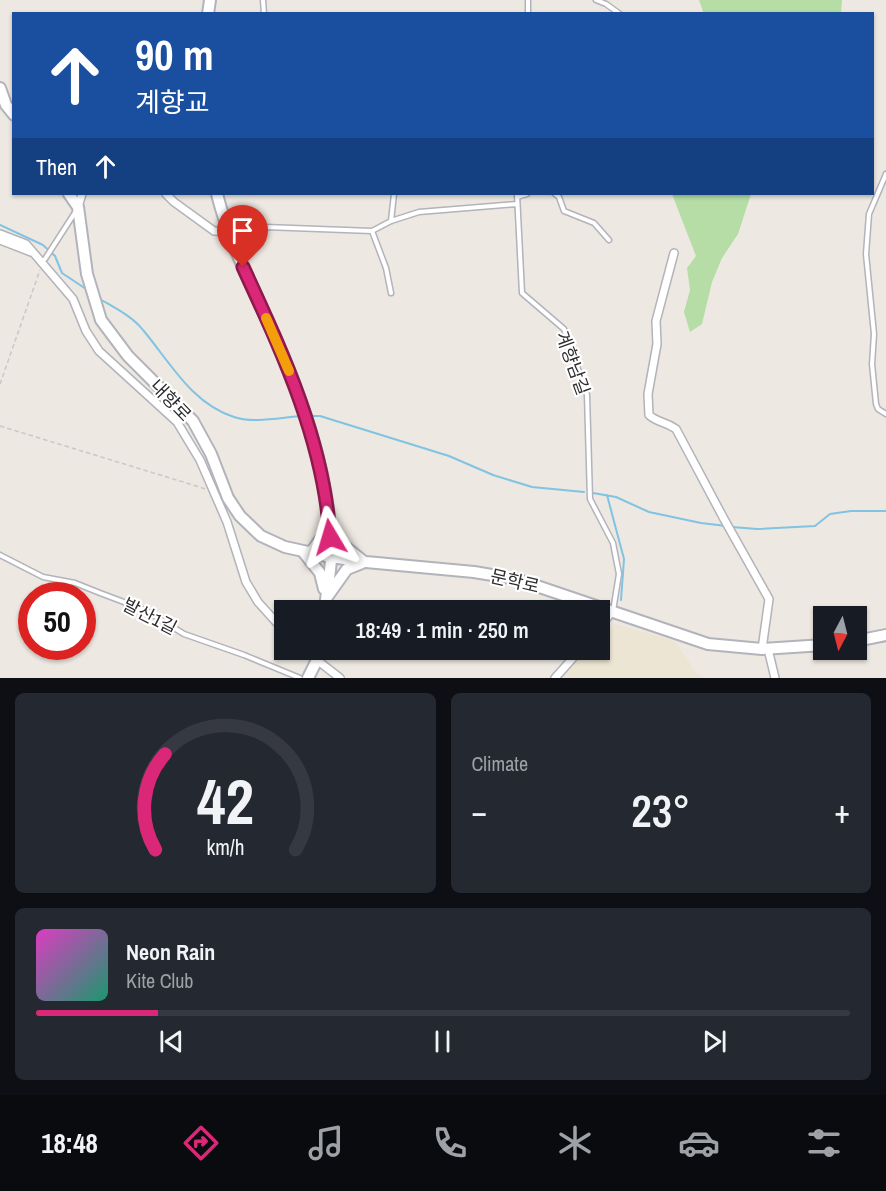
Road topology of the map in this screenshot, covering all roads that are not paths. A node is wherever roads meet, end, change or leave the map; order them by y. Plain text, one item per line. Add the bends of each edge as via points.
1 (534, 0) edge
2 (596, 0) edge
3 (528, 1) edge
4 (617, 12) edge
5 (0, 88) edge
6 (12, 112) edge
7 (886, 174) edge
8 (70, 195) edge
9 (82, 195) edge
10 (167, 195) edge
11 (217, 195) edge
12 (394, 195) edge
13 (517, 195) edge
14 (556, 195) edge
15 (517, 204) junction
16 (78, 207) junction
17 (391, 221) junction
18 (372, 231) junction
19 (228, 232) junction
20 (0, 234) edge
21 (0, 240) edge
22 (609, 240) dead end
23 (33, 253) junction
24 (674, 253) dead end
25 (44, 261) junction
26 (391, 293) dead end
27 (886, 414) edge
28 (330, 527) junction
29 (304, 553) junction
30 (0, 555) edge
31 (331, 557) junction
32 (366, 562) junction
33 (324, 600) edge
34 (326, 600) edge
35 (328, 600) edge
36 (613, 611) junction
37 (610, 614) edge
38 (274, 620) edge
39 (886, 635) edge
40 (867, 639) edge
41 (813, 646) edge
42 (765, 649) junction
43 (315, 660) edge
44 (322, 660) edge
45 (570, 660) edge
46 (300, 678) edge
47 (308, 678) edge
48 (340, 678) edge
49 (555, 678) edge
50 (775, 678) edge

1 - 3 lane
2 - 4 lane
5 - 6 street
7 - 27 lane via 869,214 867,254 876,404
8 - 16 street, 내향로
9 - 16 street
10 - 19 street via 214,231
11 - 19 street
12 - 17 lane
13 - 15 lane, 계향남길
14 - 22 lane via 564,211 594,224
15 - 17 lane via 419,212
15 - 36 lane, 계향남길 via 522,293 564,329 587,395 590,499 613,543 619,574
16 - 25 lane
16 - 29 street, 내향로 via 87,274 101,320 128,356 193,421 240,516 261,536
17 - 18 lane
18 - 19 lane via 265,227
18 - 26 lane
19 - 28 street via 303,408 319,458
20 - 23 street via 26,244
21 - 23 street
23 - 25 street
24 - 42 street via 656,321 649,415 676,429 769,599
25 - 38 street via 73,299 99,351 177,422 200,460 227,522 246,582
28 - 29 street via 312,551
28 - 31 street
28 - 32 street via 343,546
29 - 31 street, 내향로
29 - 33 street via 320,573
30 - 46 lane, 발산1길 via 43,577 75,584 145,610 184,634
31 - 32 street, 문학로
31 - 34 street
32 - 35 street via 347,569
32 - 36 street, 문학로 via 516,579
36 - 37 street
36 - 42 street, 문학로 via 708,644
39 - 40 street
41 - 42 street, 문학로
42 - 50 street
43 - 47 street
44 - 48 street
45 - 49 street

